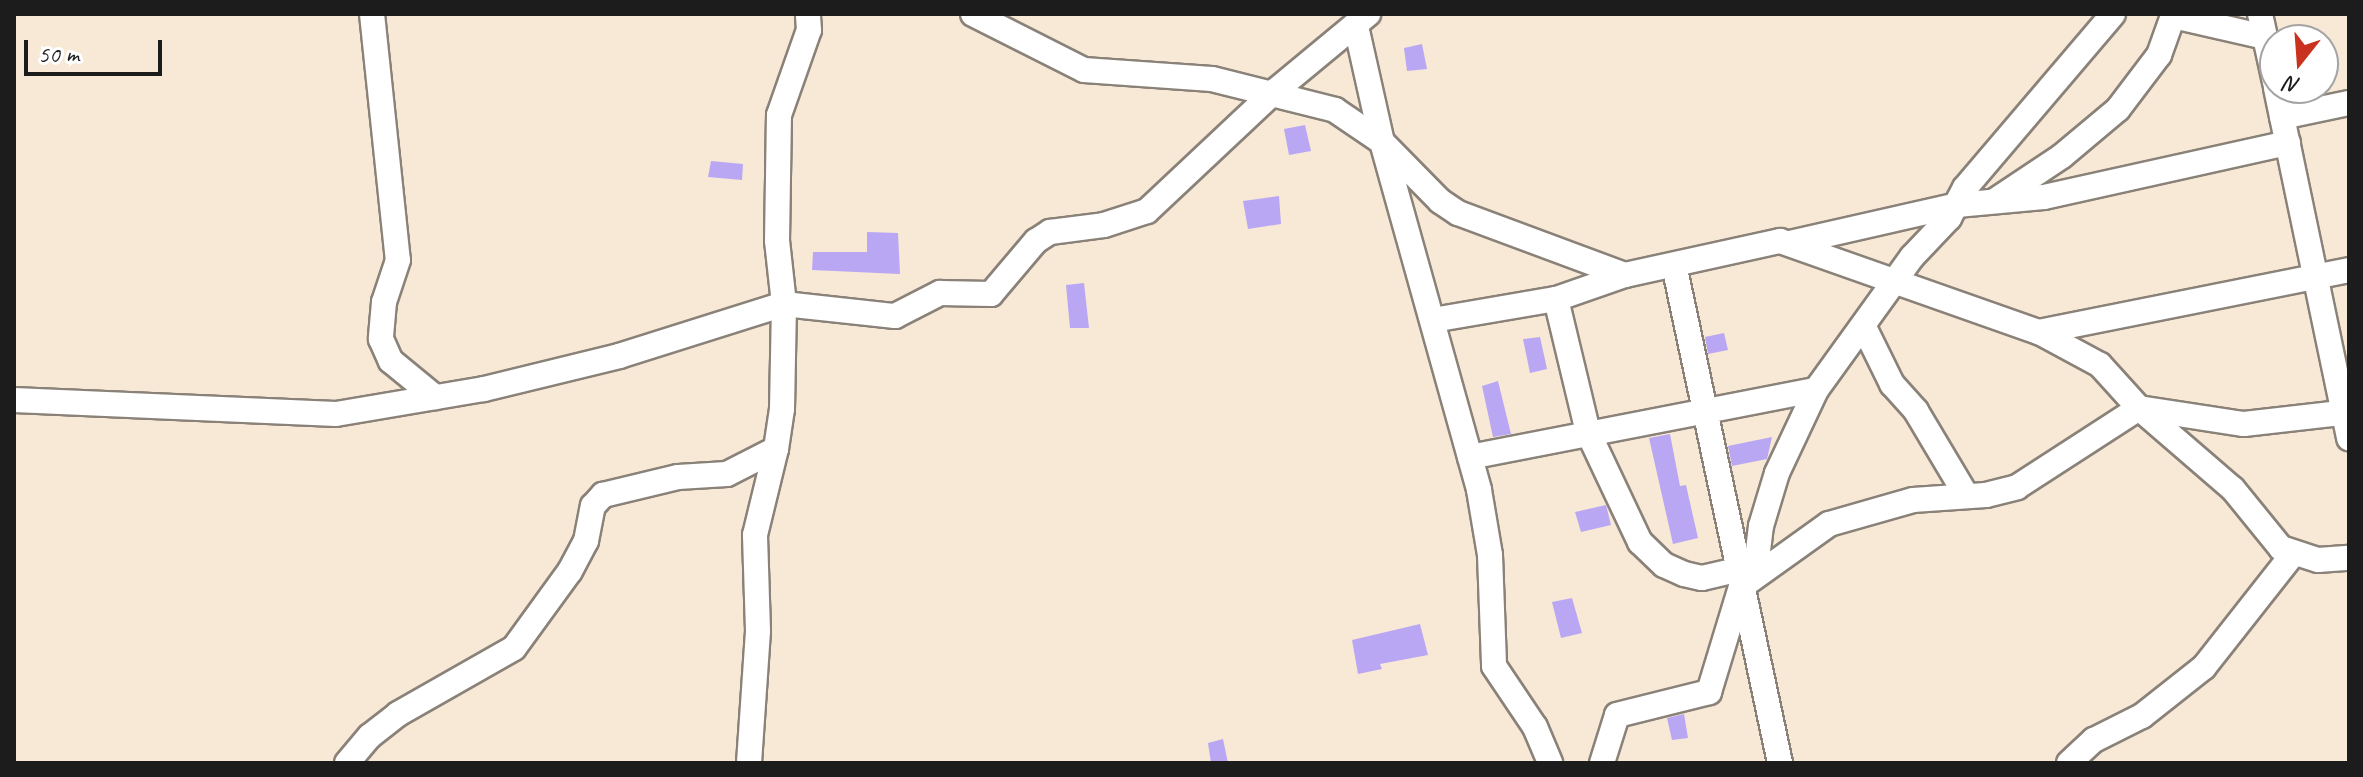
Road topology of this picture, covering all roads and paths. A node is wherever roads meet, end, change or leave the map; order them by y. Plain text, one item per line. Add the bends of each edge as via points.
1 (372, 14) edge
2 (808, 14) edge
3 (973, 14) edge
4 (2113, 14) edge
5 (2167, 15) edge
6 (1362, 20) edge
7 (2259, 25) edge
8 (1275, 91) junction
9 (2349, 103) edge
10 (2280, 104) edge
11 (2282, 117) junction
12 (1382, 142) junction
13 (2288, 143) junction
14 (1996, 200) junction
15 (1957, 205) junction
16 (1790, 243) junction
17 (1674, 265) junction
18 (2349, 270) edge
19 (1625, 275) junction
20 (2315, 277) junction
21 (1896, 285) junction
22 (1556, 299) junction
23 (784, 304) junction
24 (1433, 320) junction
25 (1864, 327) junction
26 (2039, 332) junction
27 (1816, 390) junction
28 (435, 397) junction
29 (14, 400) edge
30 (1704, 408) junction
31 (2139, 408) junction
32 (2346, 413) edge
33 (1588, 432) junction
34 (2349, 438) edge
35 (776, 449) junction
36 (1470, 457) junction
37 (1966, 495) junction
38 (2292, 555) junction
39 (2349, 558) edge
40 (1745, 578) junction
41 (347, 763) edge
42 (749, 763) edge
43 (1550, 763) edge
44 (1602, 763) edge
45 (1780, 763) edge
46 (2069, 763) edge

1 - 28 street via 398,260 384,302 381,339 391,361
2 - 23 street via 809,30 779,115 777,241
3 - 8 street via 1084,70 1212,79
4 - 15 street via 1965,188
5 - 7 street
5 - 14 street via 2159,55 2118,109 2062,156
6 - 8 street
6 - 12 street
8 - 12 street via 1335,110
8 - 23 street via 1147,211 1104,225 1050,232 991,294 940,293 895,316
9 - 11 street
10 - 11 street
11 - 13 street
12 - 19 street via 1458,213
12 - 24 street
13 - 14 street via 2044,197
13 - 20 street
14 - 15 street
15 - 16 street
15 - 21 street
16 - 17 street via 1770,242
16 - 21 street
17 - 19 street
17 - 30 street
18 - 20 street
19 - 22 street
20 - 26 street
20 - 32 street
21 - 25 street
21 - 26 street
22 - 24 street
22 - 33 street
23 - 28 street via 619,356
23 - 35 street
24 - 36 street
25 - 27 street
25 - 37 street via 1892,384 1916,411
26 - 31 street via 2100,365
27 - 30 street
27 - 40 street via 1777,473
28 - 29 street via 336,414
30 - 33 street
30 - 40 street
31 - 32 street via 2244,424
31 - 37 street via 2017,487
31 - 38 street via 2221,478
32 - 34 street
33 - 36 street
33 - 40 street via 1633,531 1664,565 1702,578
35 - 41 street via 727,474 678,477 603,495 593,506 586,541 570,571 514,648 398,714
35 - 42 street via 755,535 758,631
36 - 43 street via 1490,555 1494,666 1535,727
37 - 40 street via 1913,500 1829,524
38 - 39 street
38 - 46 street via 2251,614 2204,667 2142,716 2094,740
40 - 44 street via 1709,692 1617,715
40 - 45 street

